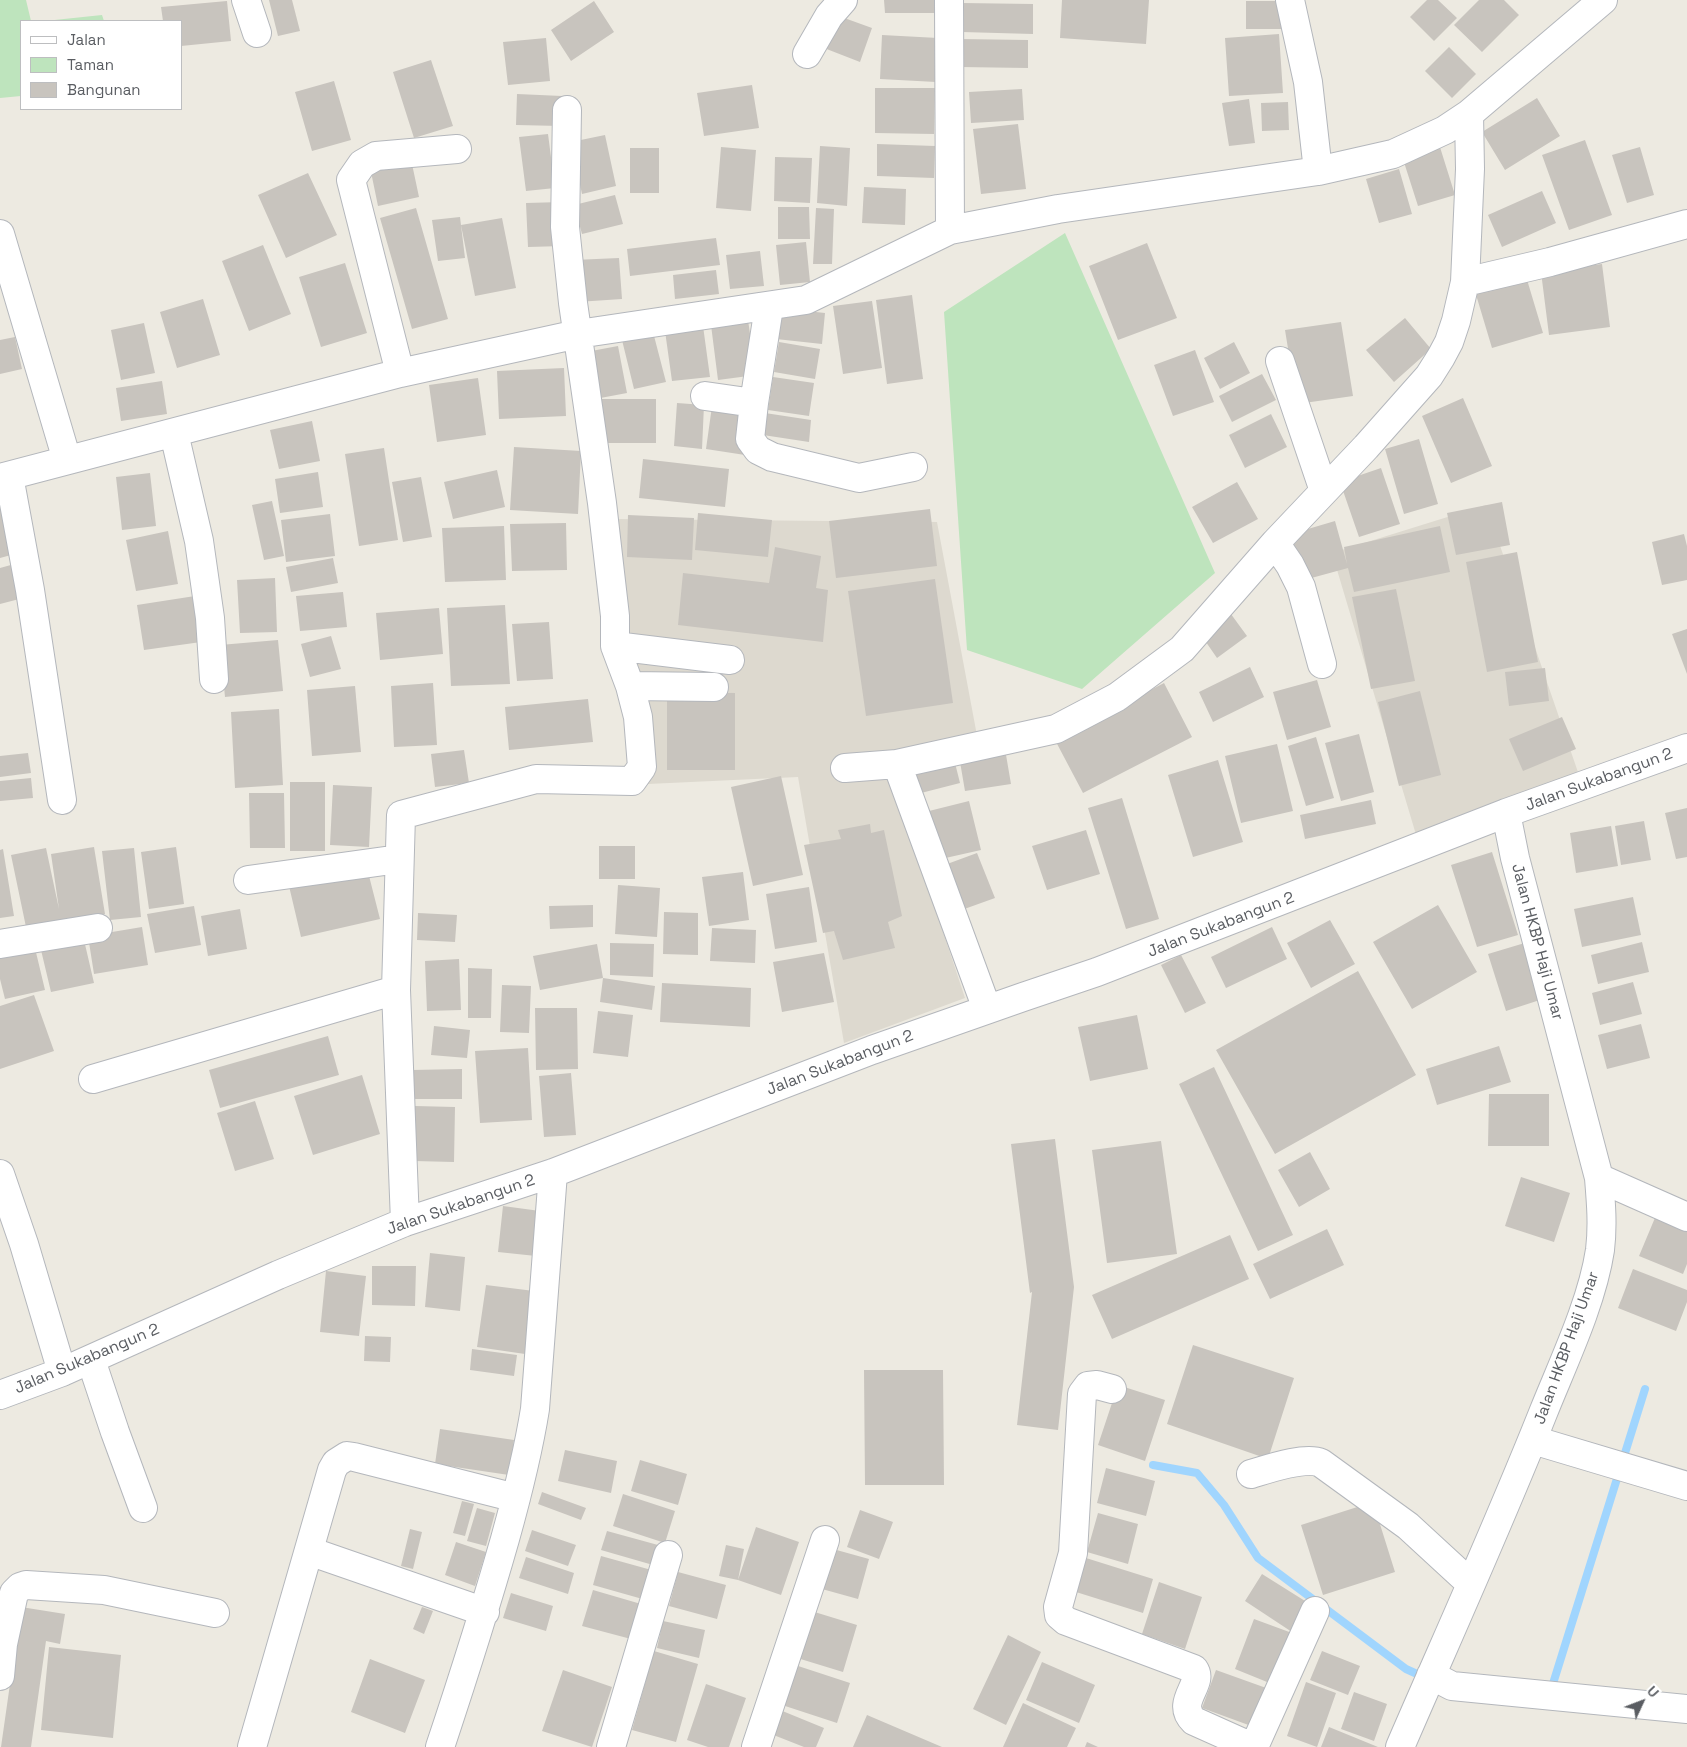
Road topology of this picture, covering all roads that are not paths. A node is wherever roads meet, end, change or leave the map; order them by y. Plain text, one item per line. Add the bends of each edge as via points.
1 (246, 0) edge
2 (843, 0) edge
3 (949, 0) edge
4 (1290, 0) edge
5 (1603, 0) edge
6 (256, 33) dead end
7 (806, 54) dead end
8 (567, 110) dead end
9 (1469, 114) junction
10 (457, 149) dead end
11 (1318, 171) junction
12 (1687, 224) edge
13 (950, 230) junction
14 (0, 234) edge
15 (1465, 282) junction
16 (769, 307) junction
17 (578, 334) junction
18 (1280, 361) dead end
19 (400, 373) junction
20 (705, 396) dead end
21 (754, 402) junction
22 (174, 433) junction
23 (67, 460) junction
24 (913, 466) dead end
25 (4, 477) edge
26 (1324, 491) junction
27 (1275, 543) junction
28 (616, 646) junction
29 (730, 660) dead end
30 (1322, 664) dead end
31 (214, 679) dead end
32 (630, 686) junction
33 (714, 687) dead end
34 (1687, 748) edge
35 (897, 764) junction
36 (845, 768) dead end
37 (62, 800) dead end
38 (1506, 813) junction
39 (399, 859) junction
40 (248, 880) dead end
41 (98, 928) dead end
42 (0, 944) edge
43 (396, 990) junction
44 (988, 1009) junction
45 (93, 1079) dead end
46 (554, 1173) junction
47 (0, 1174) edge
48 (1600, 1178) junction
49 (1687, 1217) edge
50 (405, 1222) junction
51 (90, 1360) junction
52 (62, 1372) junction
53 (1112, 1389) dead end
54 (0, 1395) edge
55 (1533, 1440) junction
56 (1251, 1474) dead end
57 (1687, 1486) edge
58 (516, 1498) junction
59 (142, 1508) dead end
60 (825, 1540) dead end
61 (309, 1551) junction
62 (668, 1555) dead end
63 (1471, 1584) junction
64 (1315, 1611) dead end
65 (485, 1612) junction
66 (215, 1613) dead end
67 (0, 1676) edge
68 (1429, 1682) junction
69 (1687, 1709) edge
70 (252, 1747) edge
71 (440, 1747) edge
72 (611, 1747) edge
73 (756, 1747) edge
74 (1253, 1747) edge
75 (1400, 1747) edge

1 - 6 street
2 - 7 street via 829,16
3 - 13 street
4 - 11 street via 1308,82
5 - 9 street
8 - 17 street via 565,228
9 - 11 street via 1445,130 1393,154
9 - 15 street
10 - 19 street via 376,156 362,164 351,180
11 - 13 street via 1058,209
12 - 15 street
13 - 16 street via 806,300
14 - 23 street
15 - 26 street via 1449,342 1433,370
16 - 17 street
16 - 21 street
17 - 19 street
17 - 28 street via 602,503
18 - 26 street
19 - 22 street
20 - 21 street
21 - 24 street via 750,439 758,450 772,457 859,478
22 - 23 street
22 - 31 street via 199,541 210,618
23 - 25 street
25 - 37 street via 30,590
26 - 27 street
27 - 30 street via 1301,587
27 - 35 street via 1182,649 1117,697 1056,729
28 - 29 street
28 - 32 street
32 - 33 street
32 - 39 street via 638,717 642,767 632,781 536,779 401,815
34 - 38 street, Jalan Sukabangun 2
35 - 36 street
35 - 44 street
38 - 44 street, Jalan Sukabangun 2 via 1124,962
38 - 48 street, Jalan HKBP Haji Umar via 1515,858
39 - 40 street
39 - 43 street
41 - 42 street
43 - 45 street
43 - 50 street
44 - 46 street, Jalan Sukabangun 2 via 872,1050
46 - 50 street, Jalan Sukabangun 2
46 - 58 street via 535,1409
47 - 52 street
48 - 49 street
48 - 55 street, Jalan HKBP Haji Umar via 1600,1250 1593,1281
50 - 51 street, Jalan Sukabangun 2
51 - 52 street, Jalan Sukabangun 2
51 - 59 street
52 - 54 street, Jalan Sukabangun 2
53 - 74 street via 1088,1386 1082,1394 1073,1553 1058,1607 1059,1615 1066,1621 1194,1669 1197,1676 1187,1706 1188,1714 1194,1721
55 - 57 street
55 - 63 street, Jalan HKBP Haji Umar
56 - 63 street via 1305,1461 1321,1463 1408,1526
58 - 61 street via 347,1456 332,1470
58 - 65 street
60 - 73 street
61 - 65 street
61 - 70 street
62 - 72 street
63 - 68 street, Jalan HKBP Haji Umar
64 - 74 street
65 - 71 street
66 - 67 street via 104,1590 26,1585 14,1593
68 - 69 street
68 - 75 street, Jalan HKBP Haji Umar

